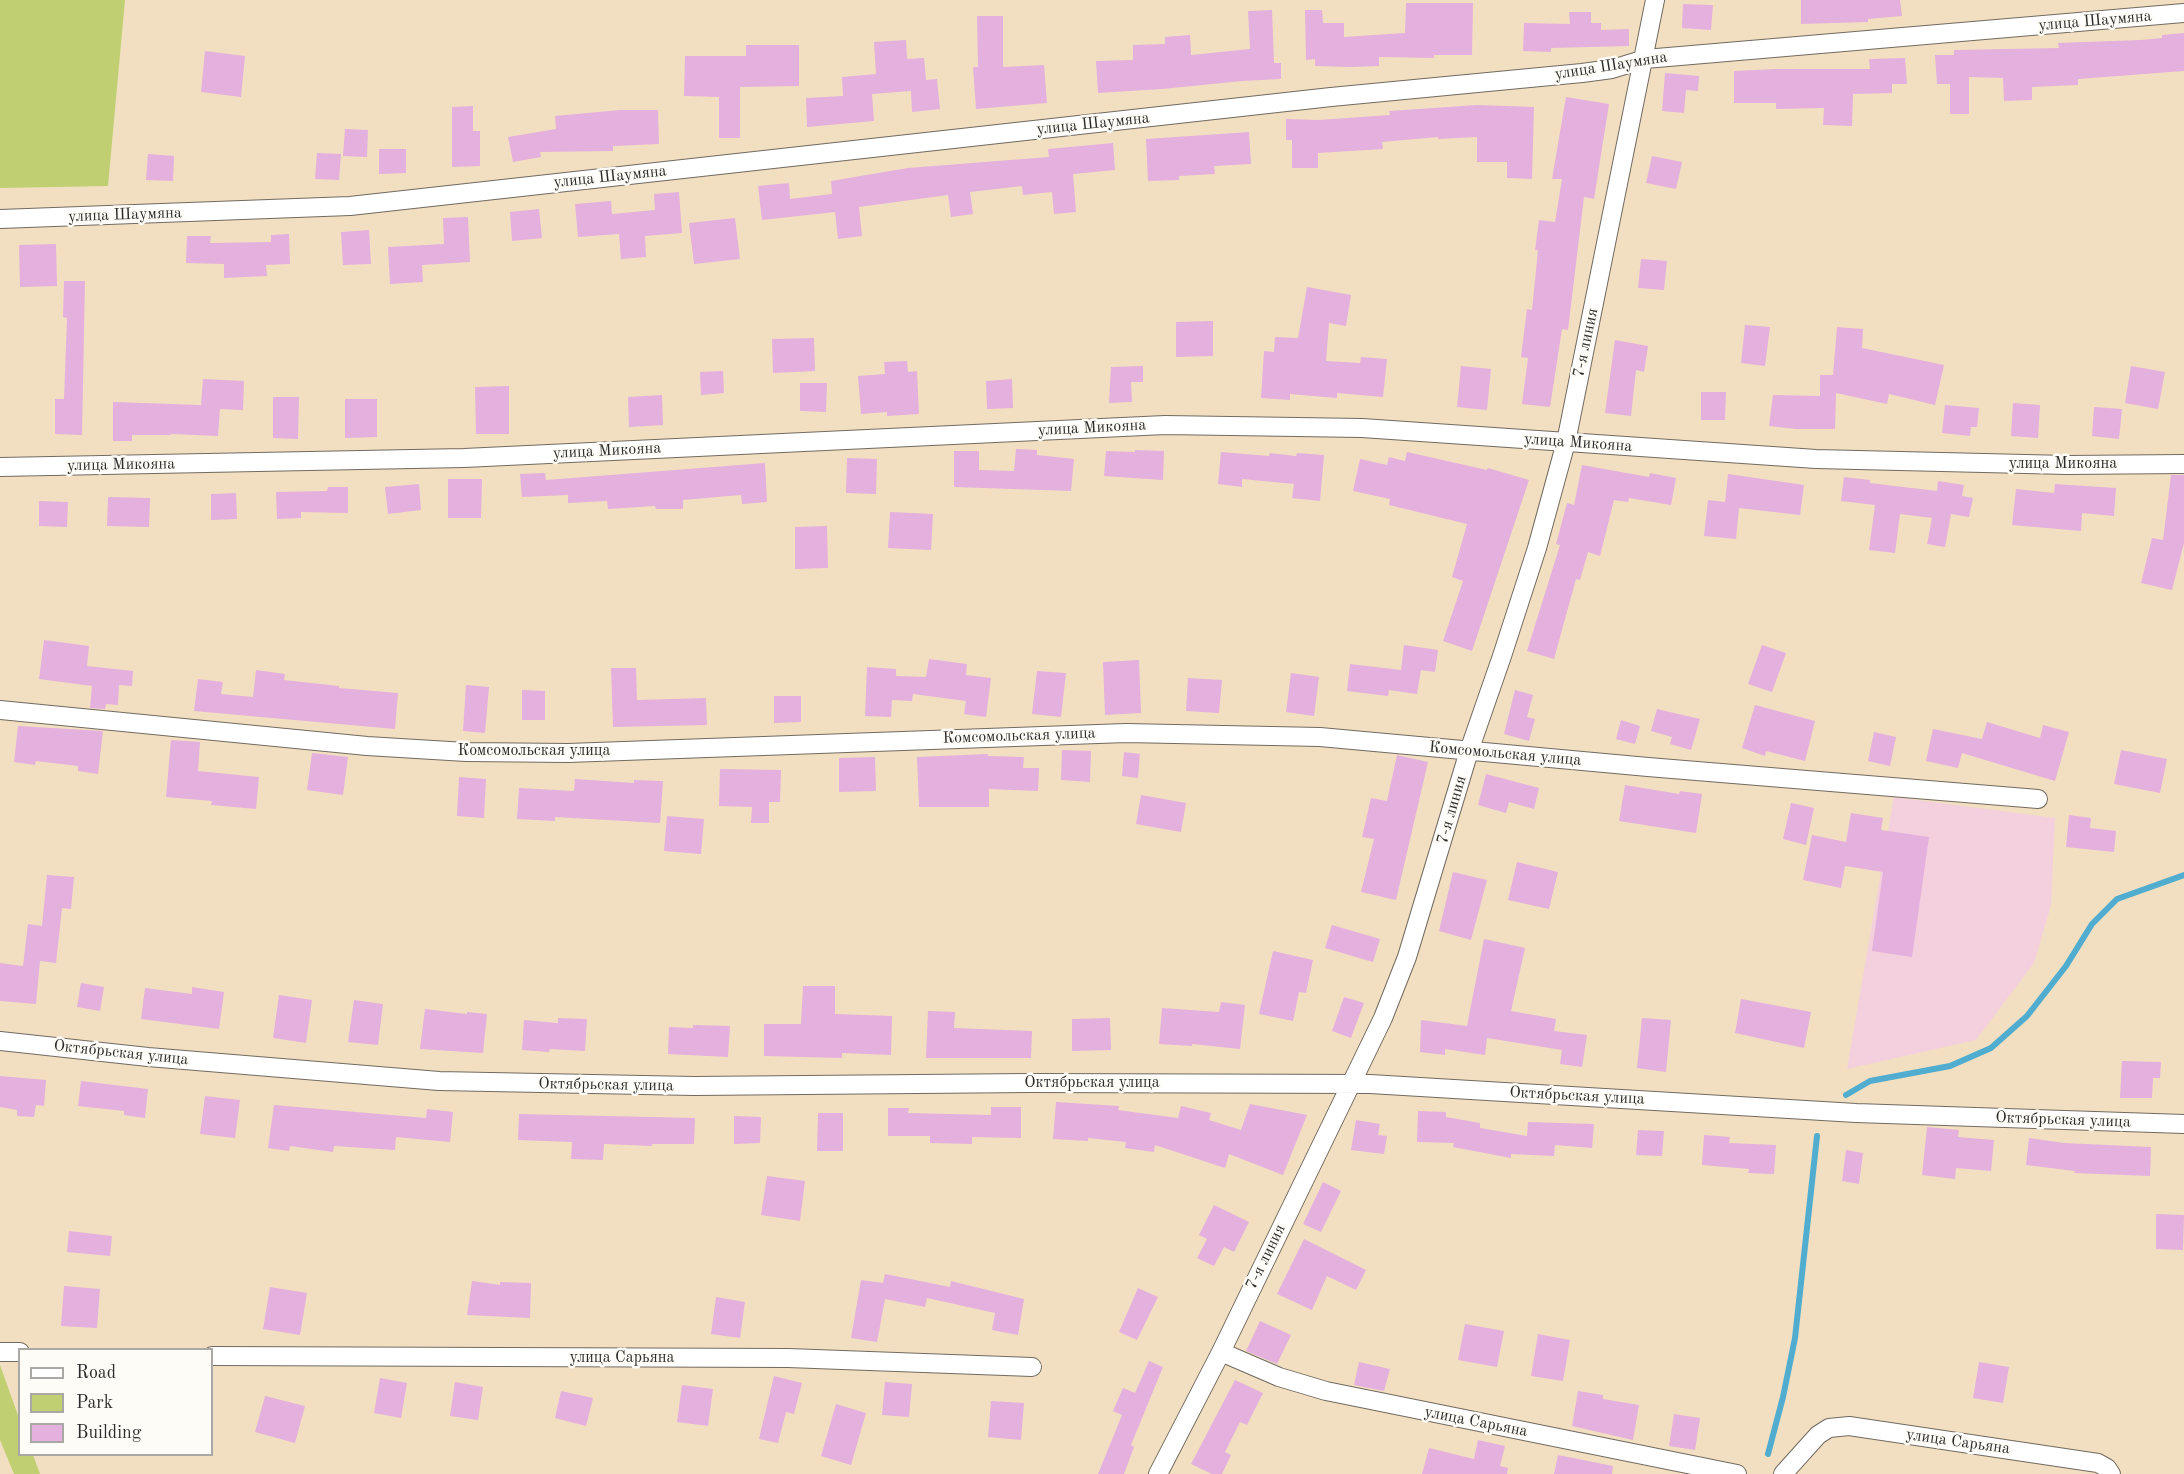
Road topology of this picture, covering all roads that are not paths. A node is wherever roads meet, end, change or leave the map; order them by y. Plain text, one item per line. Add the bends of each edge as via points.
1 (1655, 0) edge
2 (2184, 13) edge
3 (1645, 59) junction
4 (0, 219) edge
5 (1566, 442) junction
6 (2184, 464) edge
7 (0, 467) edge
8 (0, 710) edge
9 (1468, 751) junction
10 (2038, 799) dead end
11 (0, 1041) edge
12 (1350, 1084) junction
13 (2184, 1124) edge
14 (0, 1352) edge
15 (18, 1352) edge
16 (1221, 1352) junction
17 (213, 1356) edge
18 (1032, 1367) dead end
19 (1158, 1474) edge
20 (1737, 1474) edge
21 (1783, 1474) edge
22 (2111, 1474) edge

1 - 3 street, 7-я линия
2 - 3 street, улица Шаумяна
3 - 4 street, улица Шаумяна via 1582,73 350,206
3 - 5 street, 7-я линия
5 - 6 street, улица Микояна via 1816,459
5 - 7 street, улица Микояна via 1362,428 1166,425 464,458
5 - 9 street, 7-я линия via 1537,548
8 - 9 street, Комсомольская улица via 466,752 568,753 1126,733 1320,737
9 - 10 street, Комсомольская улица
9 - 12 street, 7-я линия via 1407,957 1383,1018
11 - 12 street, Октябрьская улица via 439,1081 694,1086
12 - 13 street, Октябрьская улица via 1856,1113
12 - 16 street, 7-я линия
14 - 15 street
16 - 19 street, 7-я линия
16 - 20 street, улица Сарьяна via 1279,1377 1326,1391
17 - 18 street, улица Сарьяна via 788,1358
21 - 22 street, улица Сарьяна via 1818,1435 1829,1428 1849,1426 2098,1463

